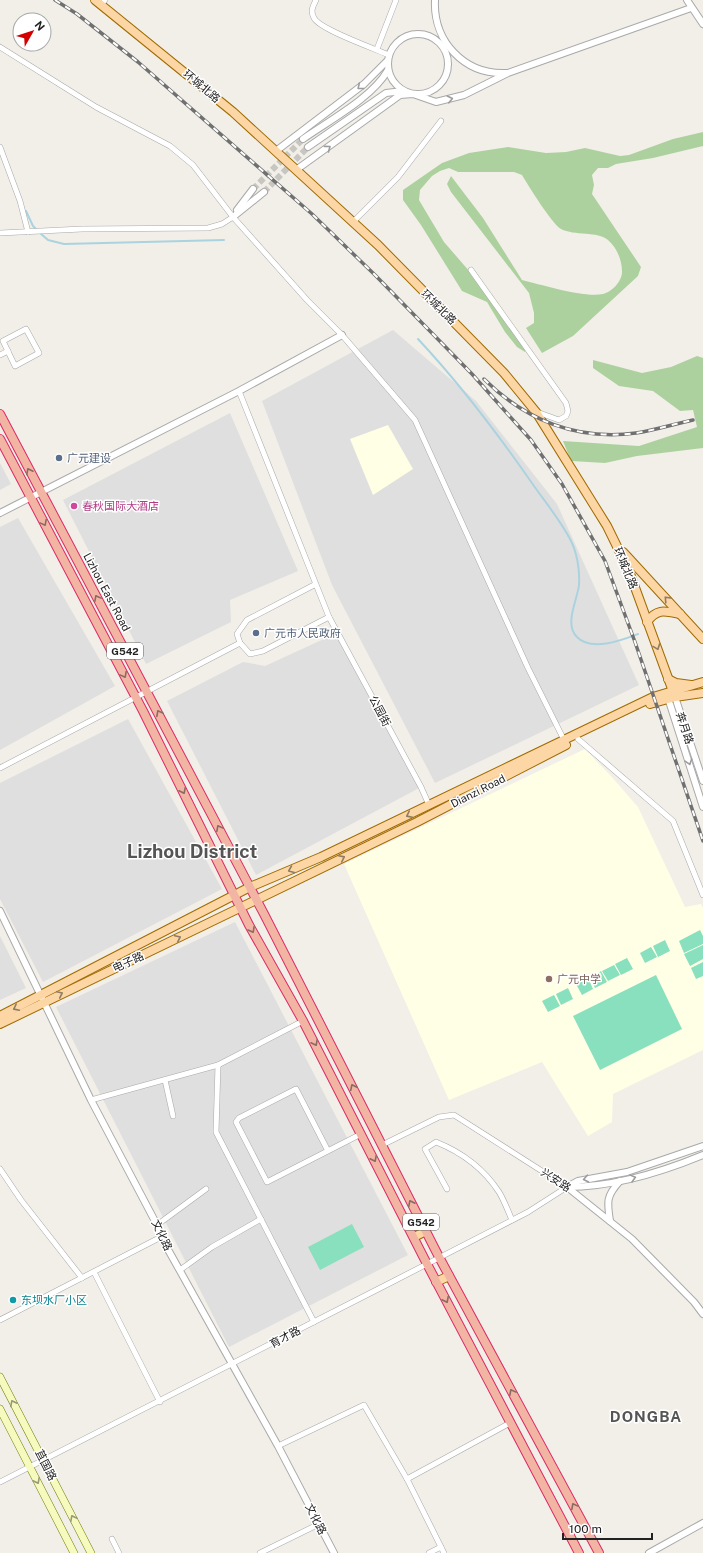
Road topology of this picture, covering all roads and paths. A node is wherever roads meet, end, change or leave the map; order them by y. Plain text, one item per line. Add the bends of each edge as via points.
1 (316, 0) edge
2 (396, 0) edge
3 (435, 0) edge
4 (687, 0) edge
5 (101, 2) edge
6 (691, 8) junction
7 (703, 24) edge
8 (432, 38) junction
9 (445, 42) junction
10 (0, 47) edge
11 (449, 48) junction
12 (377, 50) junction
13 (388, 57) junction
14 (448, 64) junction
15 (388, 70) junction
16 (508, 73) junction
17 (403, 91) junction
18 (413, 94) junction
19 (441, 121) dead end
20 (304, 139) tunnel mouth
21 (0, 147) edge
22 (308, 147) tunnel mouth
23 (276, 151) junction
24 (296, 170) junction
25 (253, 189) tunnel mouth
26 (264, 192) tunnel mouth
27 (233, 217) junction
28 (353, 222) junction
29 (28, 232) junction
30 (0, 233) edge
31 (471, 270) dead end
32 (342, 334) junction
33 (8, 351) junction
34 (0, 355) edge
35 (239, 391) junction
36 (536, 412) junction
37 (0, 414) edge
38 (0, 439) edge
39 (40, 493) junction
40 (31, 497) junction
41 (0, 513) edge
42 (617, 546) junction
43 (316, 584) junction
44 (680, 614) junction
45 (329, 617) junction
46 (647, 622) junction
47 (703, 638) edge
48 (240, 643) junction
49 (668, 679) junction
50 (700, 684) edge
51 (147, 691) junction
52 (703, 693) edge
53 (672, 695) junction
54 (136, 697) junction
55 (578, 738) junction
56 (564, 740) junction
57 (0, 768) edge
58 (703, 781) edge
59 (429, 805) junction
60 (703, 807) edge
61 (250, 887) junction
62 (234, 895) junction
63 (703, 895) edge
64 (257, 900) junction
65 (241, 908) junction
66 (0, 911) edge
67 (42, 999) junction
68 (0, 1016) edge
69 (304, 1021) junction
70 (0, 1024) edge
71 (218, 1065) junction
72 (165, 1080) junction
73 (91, 1100) junction
74 (173, 1116) dead end
75 (361, 1134) junction
76 (382, 1145) junction
77 (703, 1146) edge
78 (328, 1151) junction
79 (703, 1155) edge
80 (0, 1169) edge
81 (620, 1181) junction
82 (567, 1187) junction
83 (206, 1189) dead end
84 (447, 1189) dead end
85 (261, 1219) junction
86 (512, 1220) junction
87 (610, 1221) junction
88 (158, 1225) junction
89 (426, 1231) junction
90 (161, 1237) junction
91 (414, 1237) junction
92 (439, 1256) junction
93 (427, 1264) junction
94 (180, 1270) junction
95 (94, 1272) junction
96 (449, 1276) junction
97 (82, 1278) junction
98 (436, 1282) junction
99 (703, 1314) edge
100 (0, 1320) edge
101 (314, 1322) junction
102 (232, 1365) junction
103 (0, 1377) edge
104 (160, 1402) junction
105 (0, 1409) edge
106 (510, 1423) junction
107 (278, 1446) junction
108 (44, 1461) junction
109 (30, 1467) junction
110 (407, 1479) junction
111 (0, 1482) edge
112 (319, 1524) junction
113 (703, 1524) edge
114 (112, 1539) dead end
115 (441, 1546) junction
116 (74, 1553) edge
117 (91, 1553) edge
118 (119, 1553) edge
119 (260, 1553) edge
120 (334, 1553) edge
121 (429, 1553) edge
122 (444, 1553) edge
123 (579, 1553) edge
124 (599, 1553) edge
125 (649, 1553) edge

1 - 12 street via 312,8 314,18 324,27
2 - 12 street
3 - 9 street via 436,22
4 - 6 street
5 - 23 main road, 环城北路 via 222,102
6 - 7 street
6 - 16 street
8 - 9 street
8 - 13 street via 417,34 406,36 394,46
8 - 14 street via 443,49
9 - 11 street
10 - 27 street via 96,107 170,146 193,165
11 - 14 street
11 - 16 street via 472,67 493,73
12 - 13 street
13 - 15 street
13 -> 23 street via 364,84
14 - 18 street via 446,74 438,87 429,92
15 - 17 street via 392,80
15 - 20 street via 371,92
18 -> 16 street via 436,102 464,95
17 - 18 street
17 - 22 street via 386,93
24 -> 18 street via 389,101 400,95
19 - 28 street via 398,177
21 - 29 street via 20,201
23 - 24 main road, 环城北路
24 - 28 main road, 环城北路
25 - 27 street
26 - 27 street
27 - 29 street via 208,228
27 - 32 street via 307,300
28 - 36 main road, 环城北路 via 504,373
29 - 30 street
31 - 36 street via 568,406 566,416 559,420
32 - 35 street
32 - 56 street via 415,420 528,668
33 - 33 street via 15,366 39,353 26,329 3,341
33 - 34 street
35 - 39 street
35 - 43 street
36 - 42 main road, 环城北路
39 -> 37 highway, Lizhou East Road / G542
38 - 40 highway, G542
39 - 40 street
51 -> 39 highway, Lizhou East Road / G542
40 - 41 street
40 -> 54 highway, G542
44 -> 42 main road
42 - 46 main road, 环城北路
43 - 45 street, 公园街
43 - 48 street via 247,620 237,634
44 - 46 main road via 661,611 653,614
44 - 47 main road
45 - 48 street via 264,652 250,654
45 - 59 street, 公园街
46 -> 49 main road, 环城北路
48 - 51 street
49 - 50 main road via 676,683
49 - 53 main road, 环城北路
50 - 53 main road
51 - 54 street
61 -> 51 highway, Lizhou East Road / G542
52 - 53 main road, Dianzi Road
53 - 55 main road, Dianzi Road
53 - 56 main road, Dianzi Road via 653,697
53 - 58 street, 奔月路
53 -> 60 street
54 - 57 street
54 -> 62 highway, G542
55 - 63 street via 672,821
64 -> 55 main road, Dianzi Road via 417,822
56 - 59 main road, Dianzi Road
59 -> 61 main road, Dianzi Road via 321,857
61 - 62 main road, 电子路
61 - 64 highway, G542
62 - 65 highway, G542
62 - 67 main road, 电子路
64 - 65 main road, 电子路
76 -> 64 highway, G542
67 -> 65 main road, 电子路
65 -> 69 highway, G542
66 - 67 street, 文化路
67 -> 68 main road, 电子路
67 - 70 main road, 电子路
67 - 73 street, 文化路
69 - 71 street
69 -> 75 highway, G542
71 - 72 street
71 - 85 street via 216,1132
72 - 73 street
72 - 74 street
73 - 88 street, 文化路
75 - 78 street
75 -> 91 highway, G542
76 - 82 street, 兴安路 via 438,1117 454,1115
89 -> 76 highway, G542
77 -> 82 street via 627,1172 578,1181
78 - 78 street via 296,1089 238,1118 236,1122 267,1182
81 -> 79 street
80 - 97 street
81 - 82 street via 591,1187
81 - 87 street via 610,1192 607,1201
82 - 86 street, 育才路
82 - 87 street, 兴安路
83 - 88 street
84 - 86 street via 425,1149 436,1142 464,1156 484,1173 499,1192
85 - 94 street via 212,1247
85 - 101 street
86 - 92 street, 育才路
87 - 99 street, 兴安路 via 652,1258
88 - 90 street, 文化路
89 - 91 main road
89 - 92 highway, G542
90 - 94 street, 文化路
90 - 95 street
91 - 93 highway, G542
92 - 93 street, 育才路
92 - 96 highway, G542
93 - 98 highway, G542
93 - 101 street, 育才路
94 - 102 street, 文化路
95 - 97 street
95 - 104 street
96 - 98 main road
124 -> 96 highway, G542
97 - 100 street
98 -> 106 highway, G542
101 - 102 street, 育才路
102 - 104 street, 育才路
102 - 107 street, 文化路
108 -> 103 main road, 苴国路
104 - 108 street, 育才路
105 - 109 main road, 苴国路
106 - 110 street
106 - 123 highway, G542
107 - 110 street via 364,1405
107 - 112 street, 文化路
108 - 109 street, 育才路
117 -> 108 main road, 苴国路
109 - 111 street, 育才路
109 -> 116 main road, 苴国路
110 - 115 street
112 - 119 street
112 - 120 street, 文化路
113 - 125 street
114 - 118 street
115 - 121 street
115 - 122 street

